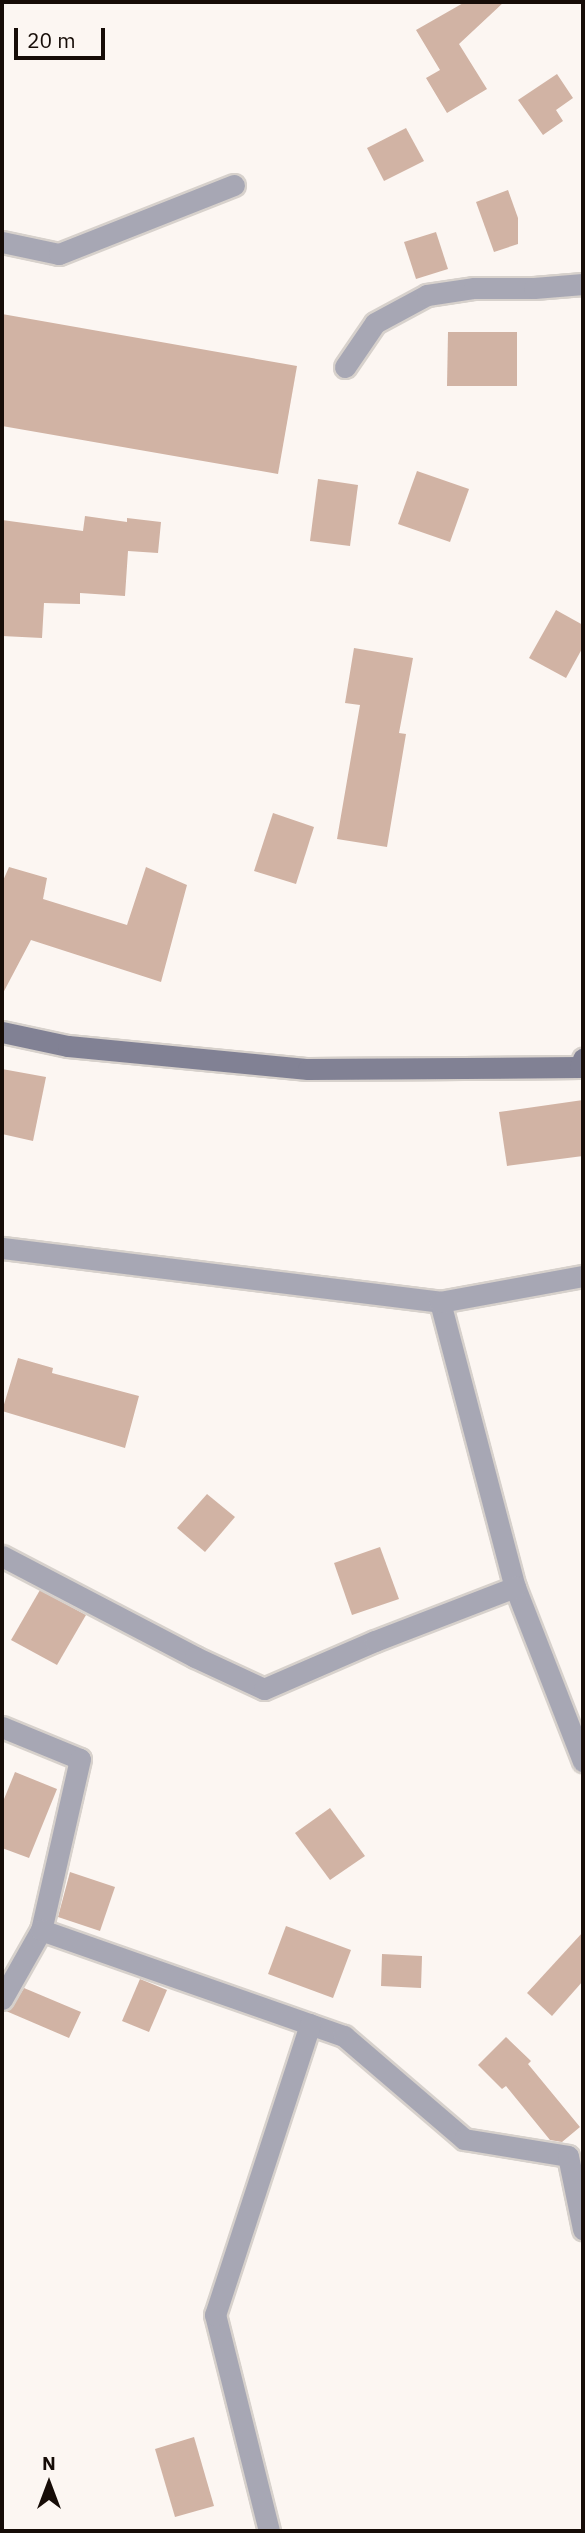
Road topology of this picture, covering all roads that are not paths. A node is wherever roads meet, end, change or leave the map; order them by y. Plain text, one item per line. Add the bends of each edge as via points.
1 (234, 185) dead end
2 (2, 242) edge
3 (583, 284) edge
4 (345, 367) dead end
5 (2, 1032) edge
6 (582, 1065) edge
7 (2, 1248) edge
8 (583, 1276) edge
9 (440, 1302) junction
10 (2, 1556) edge
11 (515, 1587) junction
12 (2, 1727) edge
13 (583, 1761) edge
14 (41, 1930) junction
15 (2, 1999) edge
16 (310, 2024) junction
17 (583, 2229) edge
18 (269, 2531) edge

1 - 2 street via 59,254
3 - 4 street via 427,295 375,323
5 - 6 street via 68,1046 308,1069
7 - 9 street
8 - 9 street
9 - 11 street
10 - 11 street via 264,1689
11 - 13 street
12 - 14 street via 80,1759
14 - 15 street
14 - 16 street
16 - 17 street via 344,2036 464,2140 568,2156
16 - 18 street via 215,2315

